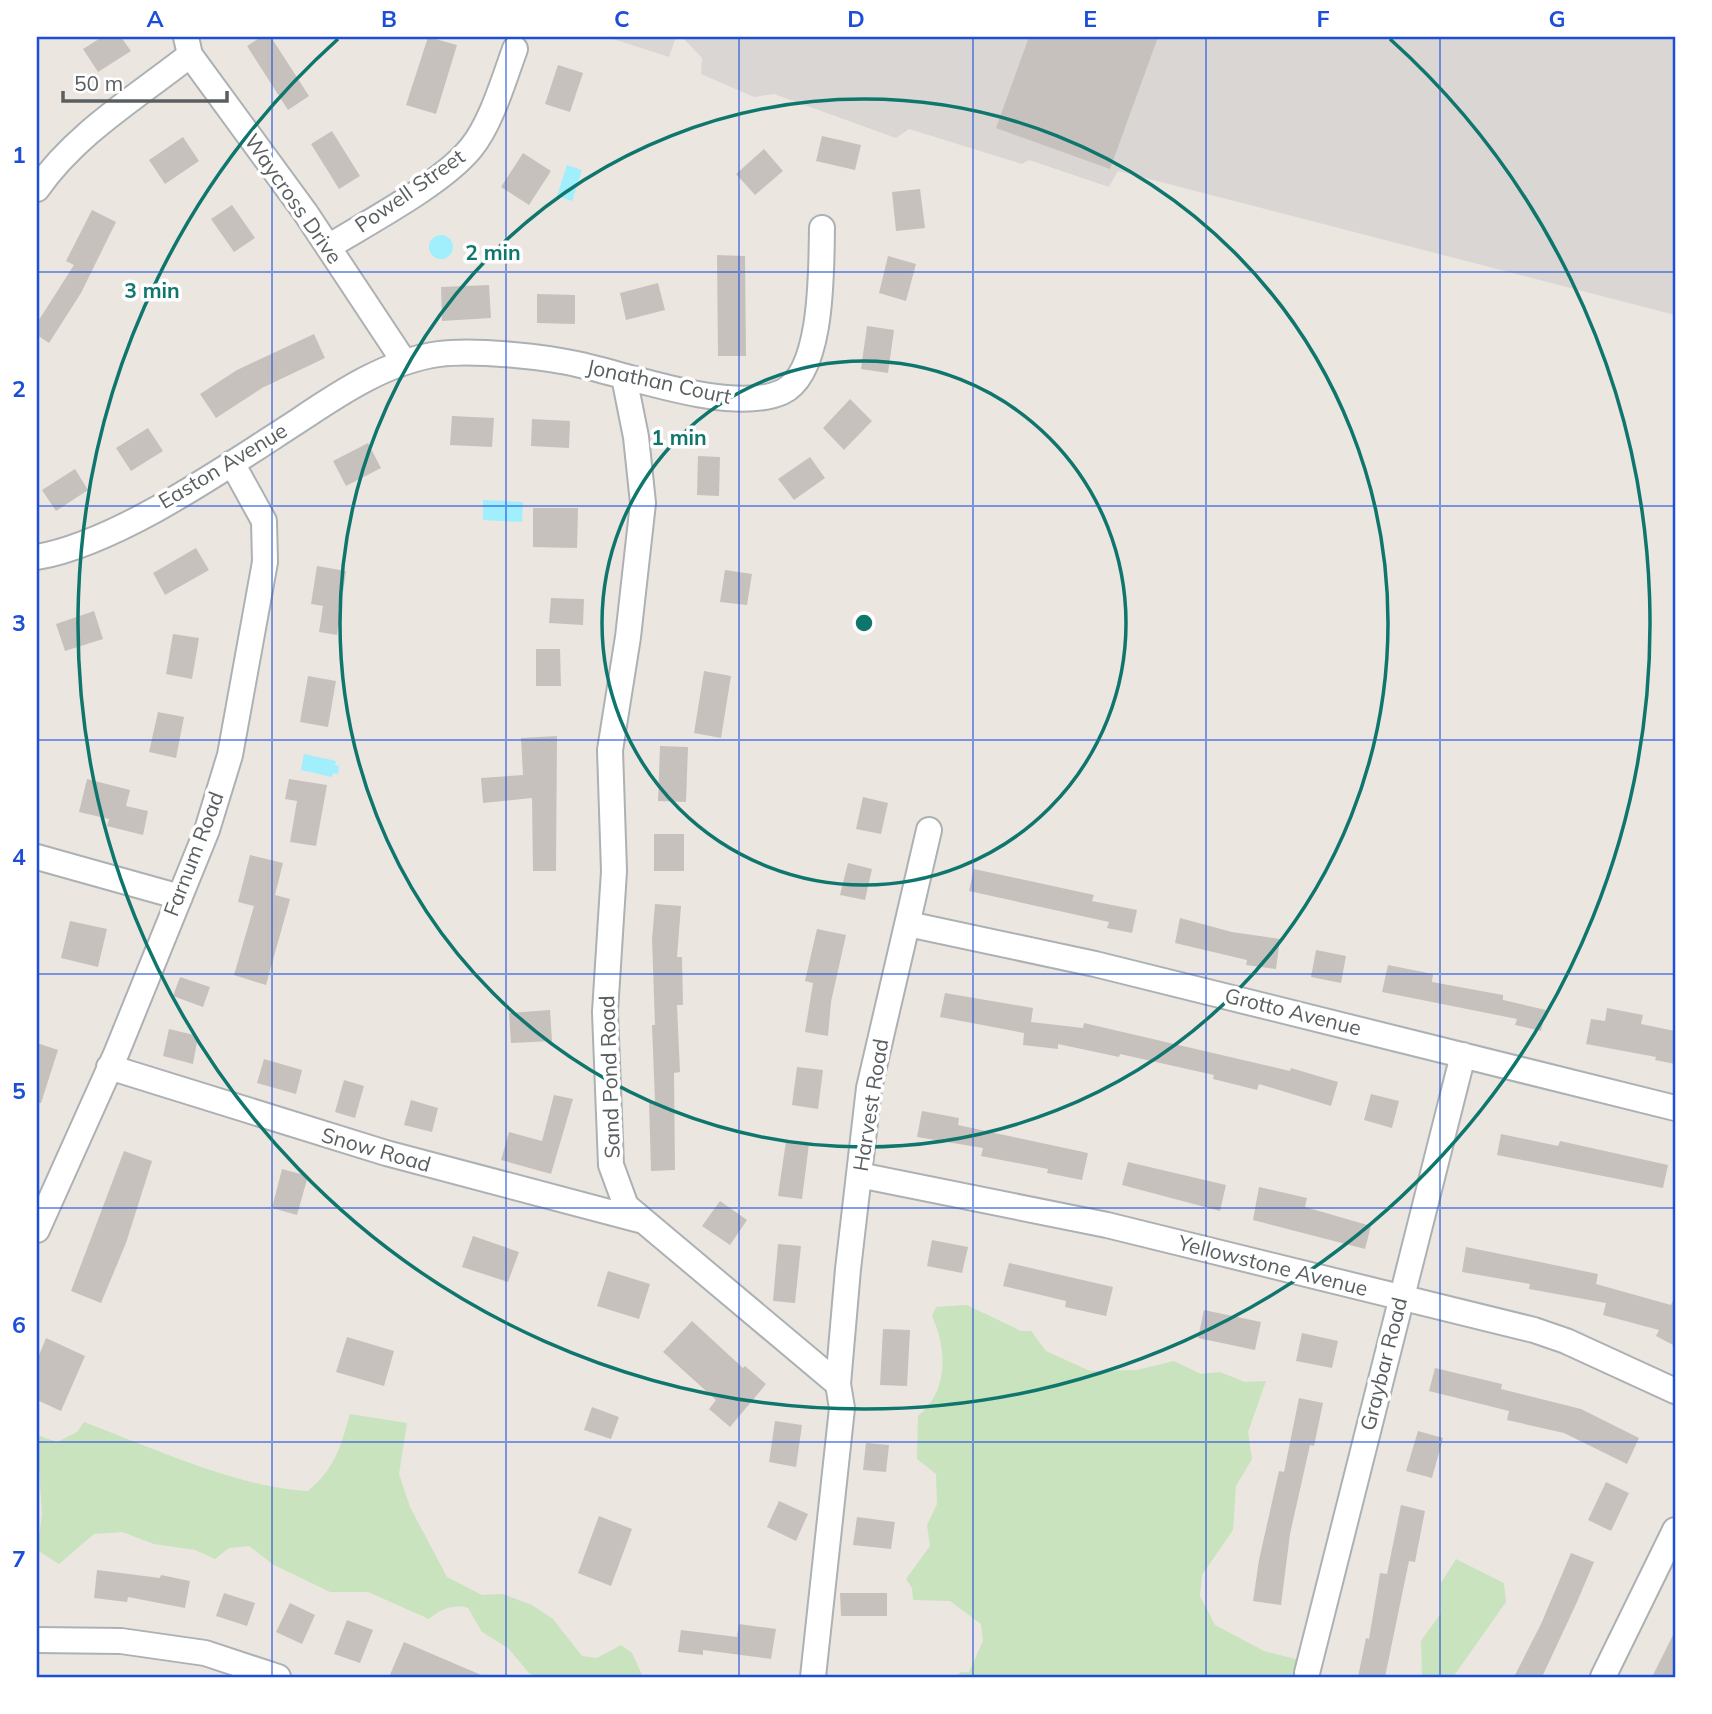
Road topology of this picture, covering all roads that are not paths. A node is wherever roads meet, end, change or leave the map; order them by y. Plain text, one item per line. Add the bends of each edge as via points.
1 (188, 46) edge
2 (515, 49) dead end
3 (37, 188) edge
4 (822, 228) dead end
5 (328, 247) junction
6 (403, 360) junction
7 (624, 377) junction
8 (232, 463) junction
9 (37, 556) edge
10 (929, 830) dead end
11 (37, 857) edge
12 (180, 897) junction
13 (908, 924) junction
14 (1463, 1055) junction
15 (109, 1067) junction
16 (1675, 1108) edge
17 (859, 1175) junction
18 (646, 1222) junction
19 (37, 1230) edge
20 (1400, 1297) junction
21 (838, 1384) junction
22 (1675, 1391) edge
23 (1675, 1530) edge
24 (37, 1640) edge
25 (1307, 1673) dead end
26 (278, 1677) edge
27 (813, 1677) edge
28 (1603, 1677) edge

1 - 3 street via 63,155
1 - 5 street, Waycross Drive
2 - 5 street, Powell Street via 498,96 471,148 404,200
4 - 7 street, Jonathan Court via 812,351 786,390 762,399 727,399
5 - 6 street, Waycross Drive
6 - 7 street, Jonathan Court via 443,353 496,355 579,365
6 - 8 street, Easton Avenue
7 - 18 street, Sand Pond Road via 643,503 610,750 614,871 605,1012 607,1111 611,1165 626,1206
8 - 9 street, Easton Avenue via 76,548
8 - 12 street, Farnum Road via 264,521 265,562 230,755
10 - 13 street, Harvest Road
11 - 12 street
12 - 15 street, Farnum Road
13 - 14 street, Grotto Avenue via 1095,964
13 - 17 street, Harvest Road via 869,1088
14 - 16 street, Grotto Avenue
14 - 20 street, Graybar Road
15 - 18 street, Snow Road via 386,1153
15 - 19 street, Farnum Road
17 - 20 street, Yellowstone Avenue via 1108,1224
17 - 21 street, Harvest Road
18 - 21 street, Sand Pond Road
20 - 22 street, Yellowstone Avenue via 1534,1329
20 - 25 street, Graybar Road
21 - 27 street via 842,1408
23 - 28 street
24 - 26 street via 121,1641 205,1653

